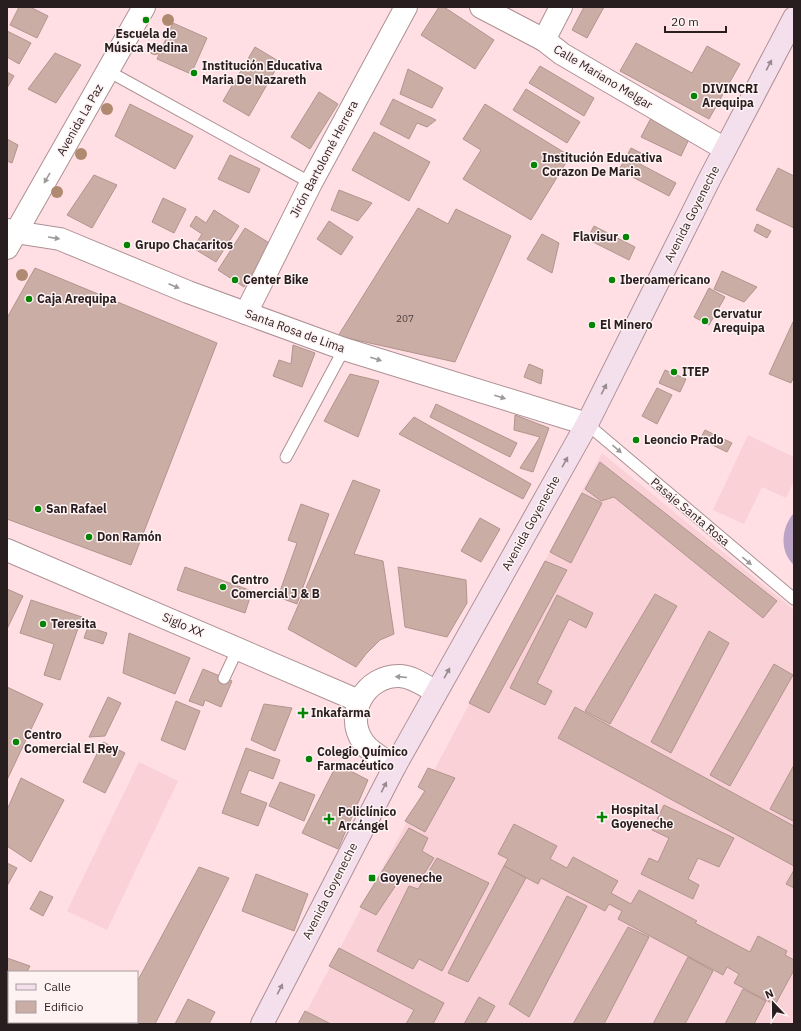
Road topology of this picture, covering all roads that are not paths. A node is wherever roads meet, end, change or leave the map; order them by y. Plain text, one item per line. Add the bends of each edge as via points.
1 (144, 7) edge
2 (406, 7) edge
3 (482, 7) edge
4 (562, 7) edge
5 (794, 18) edge
6 (544, 40) junction
7 (108, 71) junction
8 (725, 149) junction
9 (310, 183) junction
10 (10, 237) edge
11 (246, 313) junction
12 (344, 349) junction
13 (587, 424) junction
14 (286, 457) dead end
15 (7, 550) edge
16 (794, 599) edge
17 (238, 648) junction
18 (224, 678) dead end
19 (436, 692) junction
20 (359, 701) junction
21 (395, 766) junction
22 (262, 1024) edge

1 - 7 street, Avenida La Paz
2 - 9 street, Jirón Bartolomé Herrera
3 - 6 street, Calle Mariano Melgar
4 - 6 street
8 -> 5 main road, Avenida Goyeneche
6 - 8 street, Calle Mariano Melgar via 562,54
7 - 9 lane
7 -> 10 street, Avenida La Paz
13 -> 8 main road, Avenida Goyeneche
9 - 11 street, Jirón Bartolomé Herrera
10 -> 11 street, Santa Rosa de Lima via 60,239
11 - 12 street, Santa Rosa de Lima
12 -> 13 street, Santa Rosa de Lima
12 - 14 lane
13 -> 16 lane, Pasaje Santa Rosa
19 -> 13 main road, Avenida Goyeneche
15 - 17 street, Siglo XX
17 - 18 lane
17 - 20 street, Siglo XX
19 -> 20 street via 414,679 388,677 366,690
19 - 21 main road, Avenida Goyeneche
20 - 21 street via 356,711 358,734 372,752
22 -> 21 main road, Avenida Goyeneche

